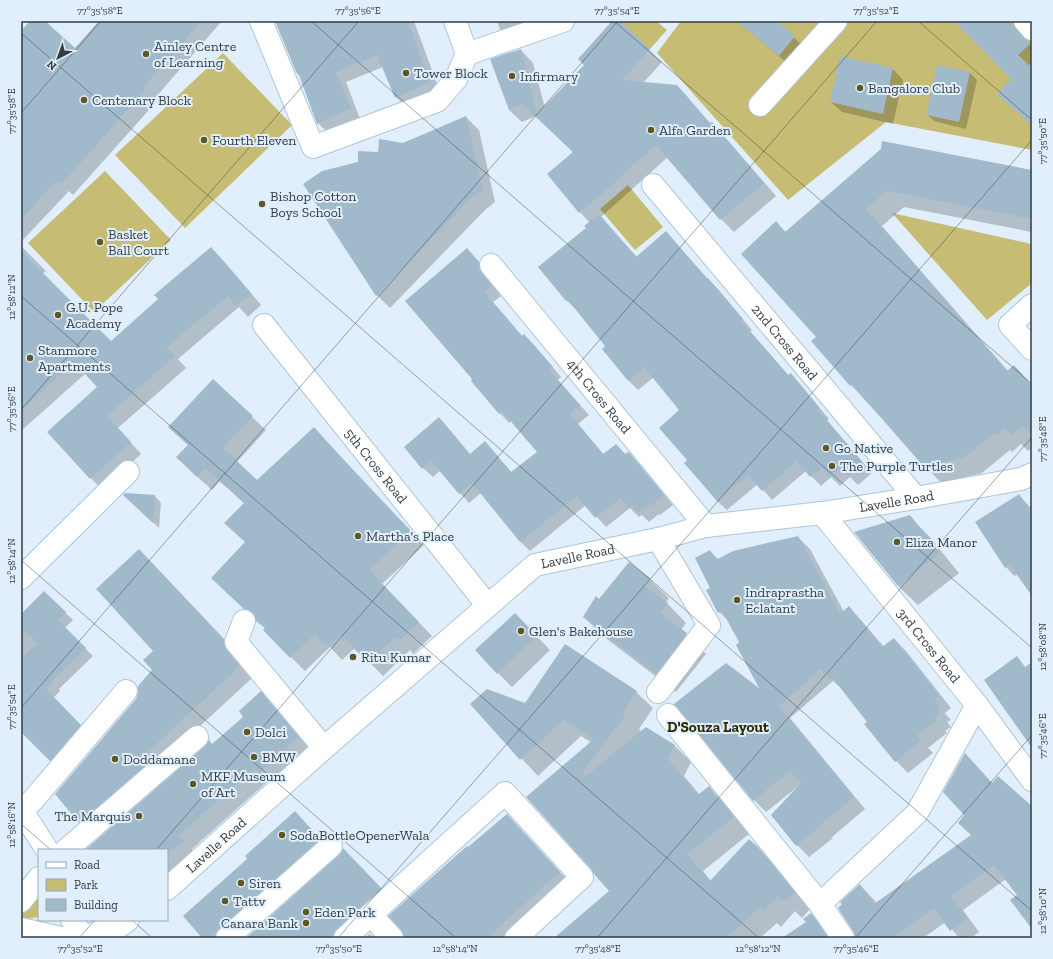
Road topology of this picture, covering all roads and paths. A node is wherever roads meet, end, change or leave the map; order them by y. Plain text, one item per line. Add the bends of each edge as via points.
1 (261, 21) edge
2 (455, 21) edge
3 (564, 21) edge
4 (836, 21) edge
5 (1025, 21) edge
6 (1032, 29) edge
7 (468, 54) junction
8 (760, 105) dead end
9 (652, 185) dead end
10 (491, 266) dead end
11 (1032, 305) edge
12 (264, 325) dead end
13 (1032, 349) edge
14 (128, 472) dead end
15 (1032, 474) edge
16 (916, 498) junction
17 (822, 513) junction
18 (706, 526) junction
19 (658, 539) junction
20 (21, 578) edge
21 (488, 606) junction
22 (244, 621) dead end
23 (126, 691) dead end
24 (658, 692) dead end
25 (977, 705) junction
26 (668, 715) dead end
27 (197, 737) dead end
28 (324, 748) junction
29 (1032, 780) edge
30 (22, 810) edge
31 (331, 846) dead end
32 (46, 849) edge
33 (67, 849) edge
34 (38, 879) edge
35 (168, 888) edge
36 (21, 901) edge
37 (820, 904) junction
38 (371, 915) junction
39 (74, 921) edge
40 (127, 921) edge
41 (21, 929) edge
42 (93, 933) edge
43 (61, 938) edge
44 (227, 938) edge
45 (346, 938) edge
46 (392, 938) edge
47 (516, 938) edge
48 (844, 938) edge

1 - 7 street via 313,147 437,101 456,79
2 - 7 street
3 - 7 street
4 - 8 street
5 - 6 street
9 - 16 street, 2nd Cross Road
10 - 18 street, 4th Cross Road
11 - 13 street via 1010,324
12 - 21 street, 5th Cross Road
14 - 20 street
15 - 16 street, Lavelle Road via 1021,479
16 - 17 street, Lavelle Road
17 - 18 street, Lavelle Road
17 - 25 street, 3rd Cross Road
18 - 19 street, Lavelle Road
19 - 21 street, Lavelle Road via 535,565
19 - 24 street via 709,625
21 - 28 street, Lavelle Road
22 - 28 street via 236,642
23 - 30 street
25 - 29 street, 3rd Cross Road
25 - 37 street via 917,813
26 - 37 street
27 - 33 street
28 - 35 street, Lavelle Road
30 - 32 street
31 - 44 street
34 - 36 street
37 - 48 street
38 - 45 street
38 - 46 street
38 - 47 street via 505,793 582,877
39 - 42 street
40 - 42 street via 120,926
41 - 43 street

